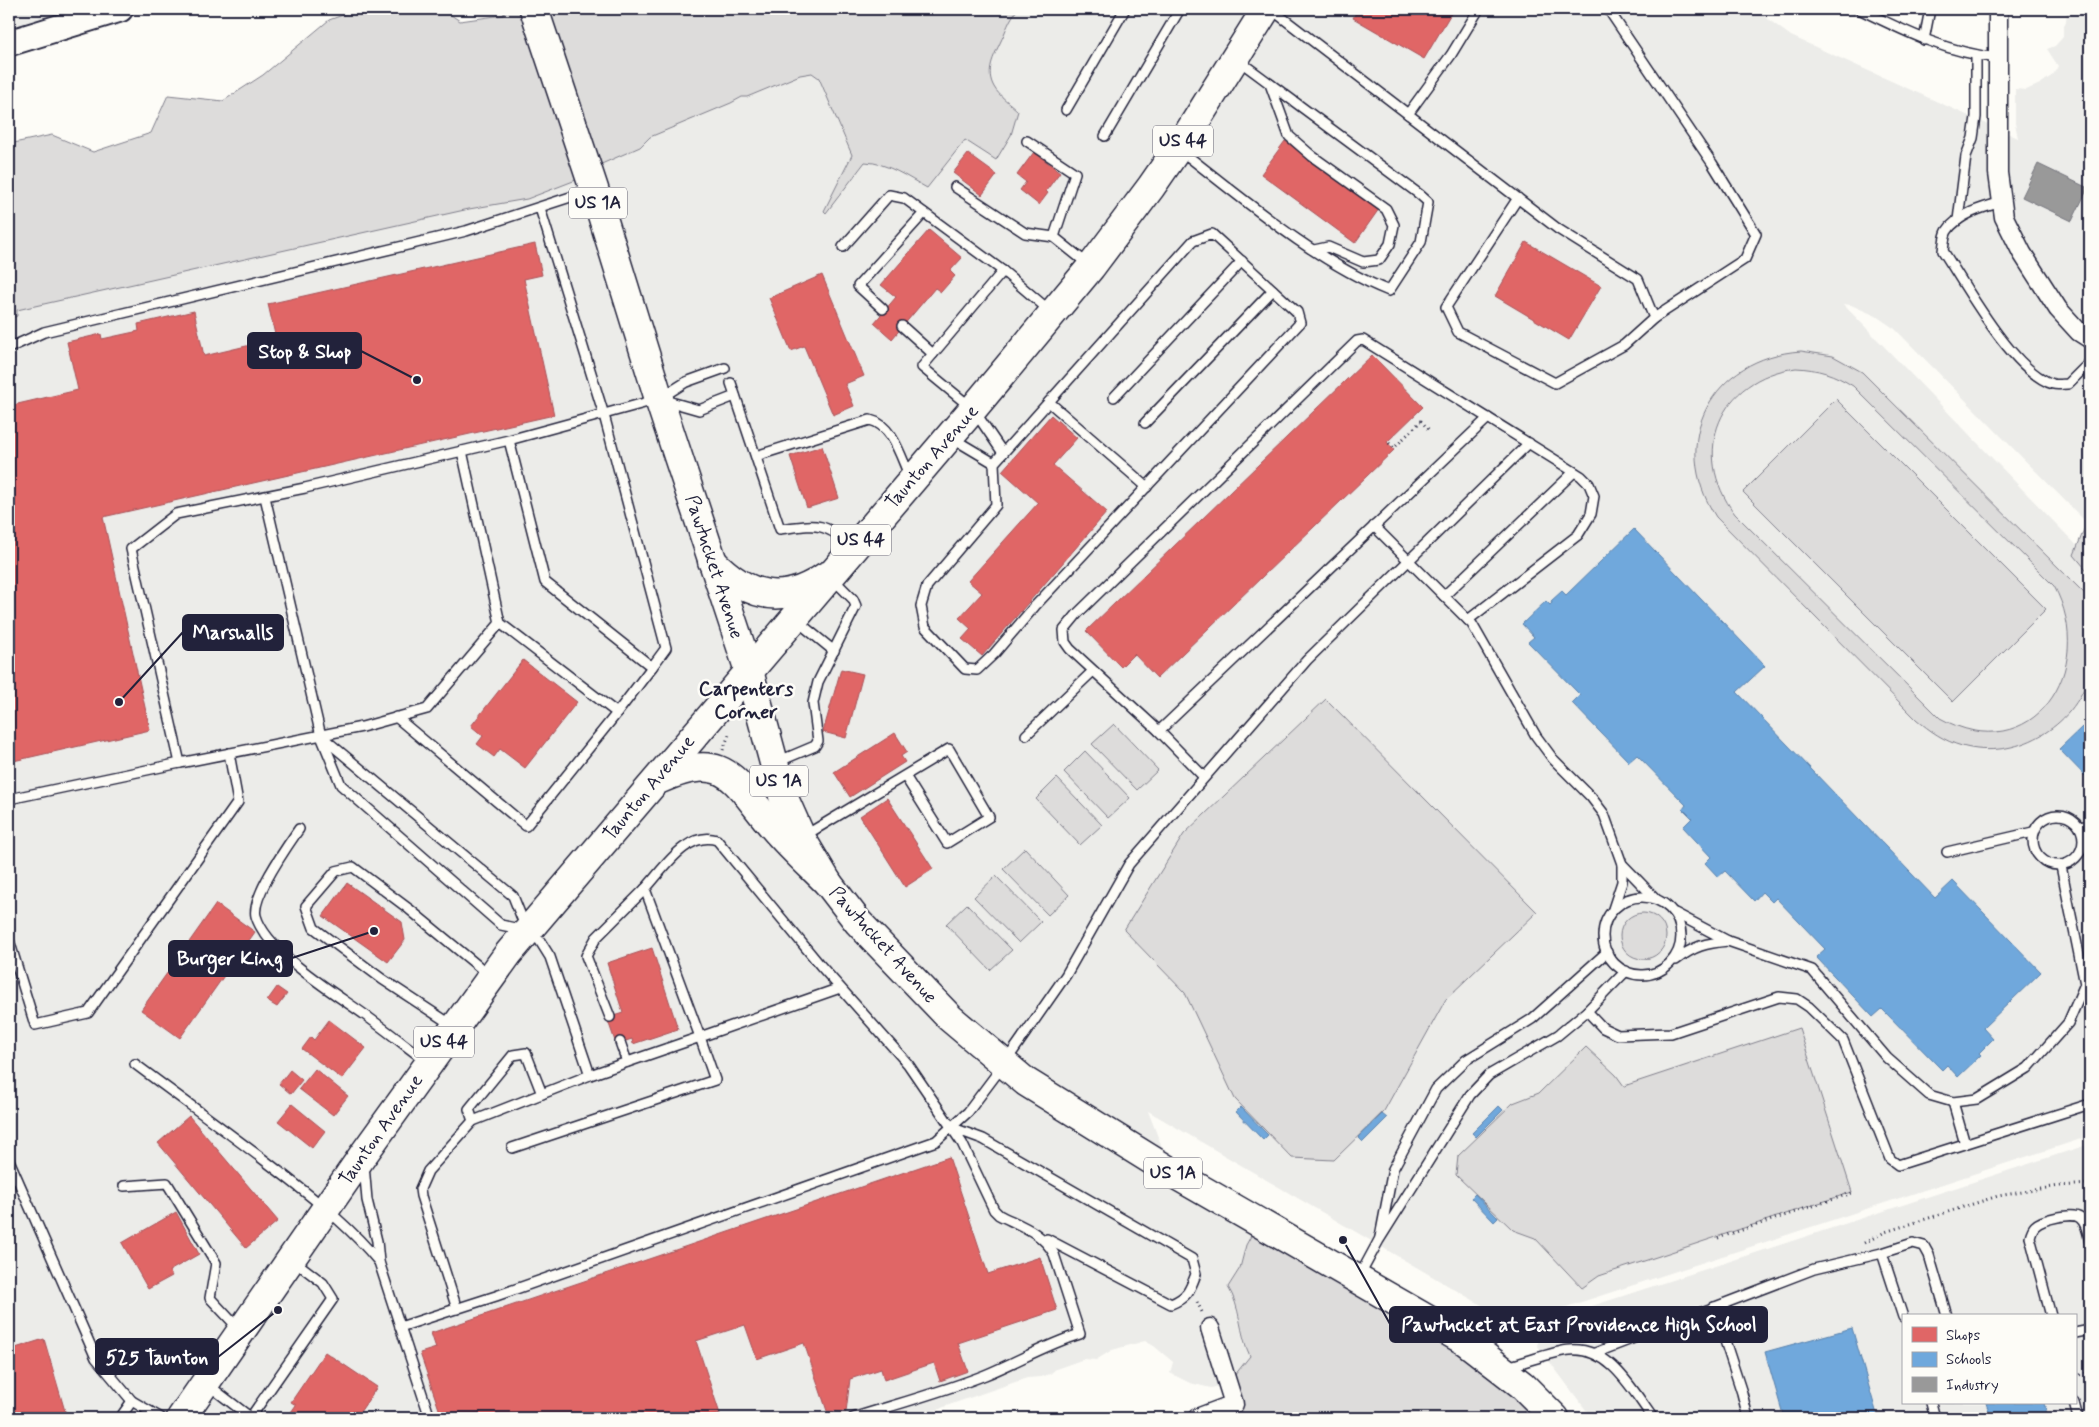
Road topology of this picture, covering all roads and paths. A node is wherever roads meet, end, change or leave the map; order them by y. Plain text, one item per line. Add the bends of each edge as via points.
1 (120, 9) edge
2 (534, 9) edge
3 (1125, 9) edge
4 (1180, 9) edge
5 (1266, 9) edge
6 (1271, 9) edge
7 (1479, 9) edge
8 (1608, 9) edge
9 (1859, 9) edge
10 (1930, 9) edge
11 (1998, 9) edge
12 (79, 15) edge
13 (1924, 40) junction
14 (9, 43) edge
15 (1976, 55) junction
16 (1236, 58) junction
17 (1998, 58) junction
18 (1270, 83) junction
19 (1066, 110) dead end
20 (1408, 114) junction
21 (1105, 136) dead end
22 (1027, 141) dead end
23 (1177, 148) junction
24 (955, 187) dead end
25 (594, 189) junction
26 (1518, 198) junction
27 (2002, 202) junction
28 (540, 208) junction
29 (924, 213) junction
30 (1958, 220) junction
31 (1054, 237) junction
32 (843, 248) dead end
33 (1314, 250) junction
34 (1242, 261) junction
35 (1091, 267) junction
36 (1003, 272) junction
37 (1273, 290) junction
38 (883, 309) dead end
39 (1053, 313) junction
40 (1654, 318) junction
41 (902, 326) dead end
42 (2090, 340) edge
43 (9, 348) edge
44 (933, 354) junction
45 (2090, 362) edge
46 (725, 368) dead end
47 (731, 383) dead end
48 (735, 396) junction
49 (1114, 397) dead end
50 (659, 399) junction
51 (1049, 402) junction
52 (973, 409) junction
53 (604, 414) junction
54 (1488, 418) junction
55 (1145, 423) dead end
56 (1430, 431) dead end
57 (950, 436) junction
58 (509, 440) junction
59 (1389, 443) dead end
60 (1529, 444) junction
61 (462, 451) junction
62 (1003, 452) junction
63 (756, 456) junction
64 (994, 463) junction
65 (1574, 472) junction
66 (912, 481) junction
67 (1147, 487) junction
68 (265, 497) junction
69 (1374, 526) junction
70 (856, 546) junction
71 (1409, 559) junction
72 (712, 561) junction
73 (834, 572) junction
74 (1444, 596) junction
75 (794, 618) junction
76 (1468, 620) junction
77 (500, 623) junction
78 (834, 651) junction
79 (652, 667) junction
80 (1093, 671) junction
81 (749, 672) junction
82 (616, 714) junction
83 (396, 717) junction
84 (1159, 731) junction
85 (730, 732) dead end
86 (1026, 735) dead end
87 (321, 736) junction
88 (229, 753) junction
89 (720, 757) dead end
90 (180, 763) junction
91 (774, 763) junction
92 (905, 776) junction
93 (1204, 777) junction
94 (654, 782) junction
95 (9, 799) edge
96 (2090, 825) edge
97 (2080, 827) junction
98 (299, 829) dead end
99 (2034, 832) junction
100 (801, 838) junction
101 (1946, 852) dead end
102 (1622, 864) junction
103 (2061, 866) junction
104 (828, 883) junction
105 (645, 890) junction
106 (1656, 899) junction
107 (1613, 909) junction
108 (1674, 913) junction
109 (528, 930) junction
110 (9, 940) edge
111 (1728, 941) junction
112 (1607, 952) junction
113 (1668, 966) junction
114 (1626, 971) junction
115 (2086, 971) edge
116 (491, 977) junction
117 (840, 988) junction
118 (1587, 1011) junction
119 (610, 1017) dead end
120 (454, 1027) junction
121 (700, 1037) junction
122 (620, 1042) dead end
123 (627, 1062) junction
124 (429, 1063) junction
125 (135, 1064) dead end
126 (1004, 1064) junction
127 (590, 1075) junction
128 (542, 1094) junction
129 (1953, 1102) junction
130 (2090, 1104) edge
131 (473, 1121) junction
132 (952, 1128) junction
133 (1965, 1144) junction
134 (512, 1148) dead end
135 (363, 1155) junction
136 (9, 1160) edge
137 (2090, 1184) edge
138 (124, 1186) dead end
139 (1855, 1192) dead end
140 (326, 1208) junction
141 (1042, 1237) junction
142 (1718, 1238) dead end
143 (1379, 1240) junction
144 (2090, 1243) edge
145 (1859, 1245) dead end
146 (1882, 1254) junction
147 (291, 1259) junction
148 (379, 1262) junction
149 (1358, 1280) junction
150 (1190, 1290) junction
151 (1714, 1307) junction
152 (457, 1309) junction
153 (1902, 1314) edge
154 (1946, 1314) edge
155 (2050, 1314) edge
156 (400, 1327) junction
157 (1210, 1328) joint
158 (2090, 1330) edge
159 (241, 1331) junction
160 (2076, 1333) edge
161 (1595, 1353) junction
162 (1501, 1369) junction
163 (2090, 1372) edge
164 (2076, 1376) edge
165 (206, 1383) junction
166 (132, 1401) junction
167 (1930, 1404) edge
168 (2074, 1404) edge
169 (120, 1418) edge
170 (160, 1418) edge
171 (181, 1418) edge
172 (250, 1418) edge
173 (430, 1418) edge
174 (853, 1418) edge
175 (1197, 1418) edge
176 (1555, 1418) edge
177 (1653, 1418) edge
178 (1748, 1418) edge
179 (1935, 1418) edge
180 (2078, 1418) edge

1 - 12 street
2 - 25 main road, Pawtucket Avenue / US 1A
3 - 19 lane
4 - 21 lane
5 - 16 main road, Taunton Avenue / US 44
6 - 20 lane
7 - 20 lane
8 - 40 lane via 1756,234 1745,259
9 - 13 lane
10 - 13 lane
11 - 17 street
12 - 14 street
13 - 15 lane
15 - 17 lane
15 - 30 lane via 1975,124 1966,156
16 - 18 lane
16 - 23 main road, Taunton Avenue / US 44
17 - 27 street via 1998,173
18 - 33 lane via 1289,136 1386,209 1394,225 1390,244 1379,260 1363,262 1328,247
18 - 33 lane via 1428,202 1421,242 1389,291 1346,272
20 - 26 lane
22 - 31 lane via 1075,173
23 - 33 lane
23 - 35 main road, Taunton Avenue / US 44
24 - 31 lane via 1025,233
25 - 28 lane
25 - 50 main road, Pawtucket Avenue / US 1A
26 - 40 lane via 1558,229 1638,279
26 - 40 lane via 1446,307 1458,332 1555,384 1624,345
27 - 30 lane
27 - 42 street via 2004,216 2022,253 2058,309
28 - 43 lane via 466,231 44,332
28 - 53 lane
29 - 32 lane via 904,198 889,195
29 - 36 lane
29 - 38 lane via 858,286
30 - 45 lane via 1946,232 1943,251 1994,331 2032,372 2054,384 2068,384
31 - 35 lane
34 - 37 lane
34 - 49 lane
34 - 51 lane via 1212,234 1193,241
35 - 39 main road, Taunton Avenue / US 44
36 - 39 lane
36 - 44 lane
37 - 55 lane
37 - 67 lane via 1297,312 1300,323
39 - 52 main road, Taunton Avenue / US 44
41 - 44 lane
44 - 52 lane via 922,367
46 - 50 lane via 686,382
47 - 48 lane
48 - 50 lane via 699,410
48 - 63 lane
50 - 53 lane
50 - 72 main road, Pawtucket Avenue / US 1A
51 - 62 lane
51 - 67 lane
52 - 57 main road, Taunton Avenue / US 44
52 - 62 lane
53 - 58 lane
53 - 79 lane via 666,648
54 - 60 lane
54 - 69 lane
54 - 80 lane via 1363,340 1357,341 1064,630 1065,642
56 - 59 path via 1421,421 1394,448
57 - 64 lane
57 - 66 main road, Taunton Avenue / US 44
58 - 61 lane
58 - 79 lane via 544,582
60 - 65 lane
60 - 71 lane
61 - 68 lane
61 - 77 lane
62 - 64 lane
63 - 66 lane via 870,420 887,430
63 - 70 lane via 780,529 818,525
64 - 67 lane via 996,505 927,586 921,606 925,627 965,669 977,670 994,654
65 - 74 lane
65 - 76 lane via 1589,484 1594,496 1592,514 1578,535
66 - 70 main road, Taunton Avenue / US 44
68 - 87 lane
68 - 90 lane via 176,514 131,549
69 - 71 lane
69 - 84 lane
70 - 73 main road, Taunton Avenue / US 44
71 - 74 lane
71 - 93 lane via 1307,660
72 - 73 main road via 741,585 769,594 799,589
72 - 81 main road, Pawtucket Avenue / US 1A
73 - 75 main road, Taunton Avenue / US 44
73 - 78 lane via 856,606
74 - 76 lane
75 - 78 lane
75 - 81 main road, Taunton Avenue / US 44
76 - 102 lane via 1536,736 1604,814
77 - 82 lane
77 - 83 lane via 428,709
78 - 91 lane via 818,682 813,703 818,741 815,746
79 - 82 lane
80 - 84 lane
80 - 86 lane
81 - 91 main road, Pawtucket Avenue / US 1A
81 - 94 main road, Taunton Avenue / US 44
82 - 83 lane via 526,826
83 - 87 lane
84 - 93 lane
85 - 89 path
87 - 88 lane
87 - 109 lane via 513,896
87 - 109 lane via 341,785 501,925
88 - 90 lane
88 - 110 lane via 238,802 88,1013 35,1025
90 - 95 lane
91 - 100 main road, Pawtucket Avenue / US 1A
92 - 92 lane via 950,749 989,817 946,843
92 - 100 lane
93 - 126 lane via 1129,864 1066,975
94 - 104 main road via 693,767 706,766 726,772
94 - 109 main road, Taunton Avenue / US 44
96 - 97 lane
97 - 99 lane via 2068,816 2051,815 2037,825
97 - 103 lane via 2083,835 2081,852
98 - 124 lane via 259,896 256,915 259,922 291,961
99 - 101 lane
99 - 103 lane via 2032,841 2038,856 2044,862
100 - 104 main road, Pawtucket Avenue / US 1A
102 - 106 lane
102 - 107 lane via 1622,882
103 - 115 lane
104 - 126 main road, Pawtucket Avenue / US 1A via 858,922 950,1018
105 - 117 lane via 690,842 703,837 717,840
105 - 119 lane via 596,938 586,956
105 - 121 lane
106 - 107 lane via 1636,897
106 - 108 lane
107 - 112 lane via 1603,933
108 - 111 lane
108 - 113 lane via 1682,932 1681,945
109 - 116 main road, Taunton Avenue / US 44
109 - 127 lane via 550,957
111 - 113 lane via 1690,949
111 - 129 lane via 1812,970 1887,1058 1928,1095
112 - 114 lane via 1619,968
112 - 143 lane via 1532,1019 1466,1060 1436,1089 1393,1169
113 - 114 lane via 1643,976
114 - 118 lane
115 - 129 lane via 2085,984 2068,1023 2028,1068 1977,1099
116 - 120 main road, Taunton Avenue / US 44
116 - 120 lane via 353,867 336,871 306,906 314,928
117 - 121 lane
117 - 132 lane via 908,1064
118 - 133 lane via 1603,1028 1618,1034 1671,1032 1779,997 1797,999 1843,1040 1890,1160 1898,1165
118 - 143 lane via 1558,1035 1489,1075 1470,1094
120 - 124 main road, Taunton Avenue / US 44
121 - 123 lane
121 - 134 lane via 715,1080
122 - 123 lane
123 - 127 lane
124 - 135 main road, Taunton Avenue / US 44
125 - 140 lane
126 - 132 lane via 983,1094
126 - 149 main road, Pawtucket Avenue / US 1A via 1026,1082 1171,1172
127 - 128 lane
128 - 131 lane
128 - 131 lane via 526,1053 512,1055 470,1109
129 - 133 lane
130 - 133 lane
131 - 152 lane via 428,1171 420,1188
132 - 141 lane via 994,1210
132 - 150 lane via 983,1139 1192,1260 1196,1274
132 - 152 lane via 924,1146
135 - 140 main road, Taunton Avenue / US 44
135 - 148 lane via 367,1200
136 - 166 lane via 96,1358
137 - 145 path via 1998,1196 1885,1232
138 - 159 lane via 168,1183 216,1263 210,1298
139 - 142 path
140 - 147 main road, Taunton Avenue / US 44
140 - 148 lane via 353,1231
141 - 150 lane via 1171,1304
141 - 174 lane via 1054,1254 1080,1334 1053,1342 982,1376
143 - 149 lane
144 - 155 lane via 2082,1218 2074,1214 2034,1226 2030,1237
146 - 151 lane via 1814,1268
146 - 153 lane
146 - 154 lane via 1913,1243 1924,1246
147 - 159 main road, Taunton Avenue / US 44
147 - 172 lane via 323,1283 333,1299
148 - 156 lane
149 - 162 main road, Pawtucket Avenue / US 1A via 1465,1341
150 - 157 path
151 - 161 lane
151 - 178 lane
152 - 156 lane
156 - 173 lane
157 - 175 street via 1234,1404
158 - 160 lane
159 - 165 main road, Taunton Avenue / US 44
161 - 162 lane via 1570,1350
161 - 177 lane via 1613,1364
162 - 176 main road, Pawtucket Avenue / US 1A
163 - 164 path
165 - 171 main road, Taunton Avenue / US 44
165 - 172 lane
166 - 169 lane
166 - 170 lane
167 - 179 lane
168 - 180 lane

